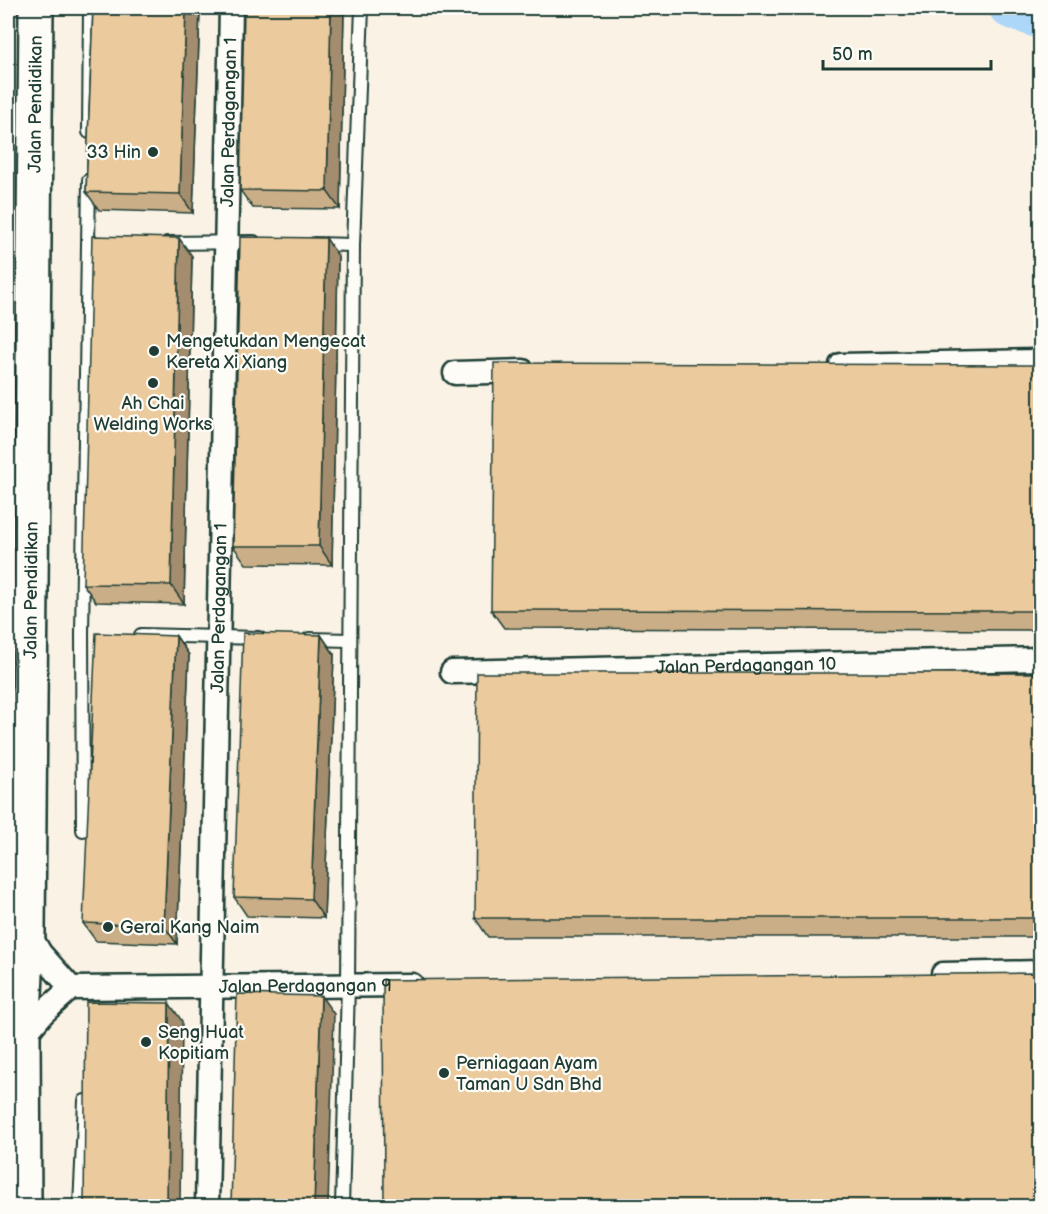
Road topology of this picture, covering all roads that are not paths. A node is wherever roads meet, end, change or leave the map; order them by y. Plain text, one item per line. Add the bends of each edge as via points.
1 (36, 8) edge
2 (90, 8) edge
3 (231, 8) edge
4 (362, 8) edge
5 (89, 150) edge
6 (89, 173) edge
7 (226, 241) junction
8 (157, 243) edge
9 (272, 243) edge
10 (307, 244) edge
11 (353, 245) junction
12 (1041, 361) edge
13 (825, 366) edge
14 (538, 371) edge
15 (455, 373) dead end
16 (128, 635) edge
17 (218, 637) junction
18 (266, 638) edge
19 (302, 639) edge
20 (350, 640) junction
21 (1041, 659) edge
22 (452, 672) dead end
23 (83, 830) dead end
24 (28, 931) junction
25 (1041, 972) edge
26 (921, 975) edge
27 (431, 984) edge
28 (212, 986) junction
29 (348, 986) junction
30 (83, 992) junction
31 (23, 1037) junction
32 (86, 1092) edge
33 (24, 1206) edge
34 (80, 1206) edge
35 (207, 1206) edge
36 (342, 1206) edge

1 - 24 main road, Jalan Pendidikan
2 - 5 lane
3 - 7 street, Jalan Perdagangan 1
4 - 11 lane
6 - 23 lane via 94,244
7 - 8 lane
7 - 9 lane
7 - 17 street, Jalan Perdagangan 1
10 - 11 lane
11 - 20 lane
12 - 13 street
14 - 15 street
16 - 17 lane
17 - 18 lane
17 - 28 street, Jalan Perdagangan 1
19 - 20 lane
20 - 29 lane
21 - 22 street, Jalan Perdagangan 10
24 - 30 street via 40,953
24 - 31 main road, Jalan Pendidikan
25 - 26 street
27 - 29 street, Jalan Perdagangan 9
28 - 29 street, Jalan Perdagangan 9
28 - 30 street, Jalan Perdagangan 9
28 - 35 street, Jalan Perdagangan 1
29 - 36 lane
30 - 31 street via 43,1013
31 - 33 main road, Jalan Pendidikan
32 - 34 lane

